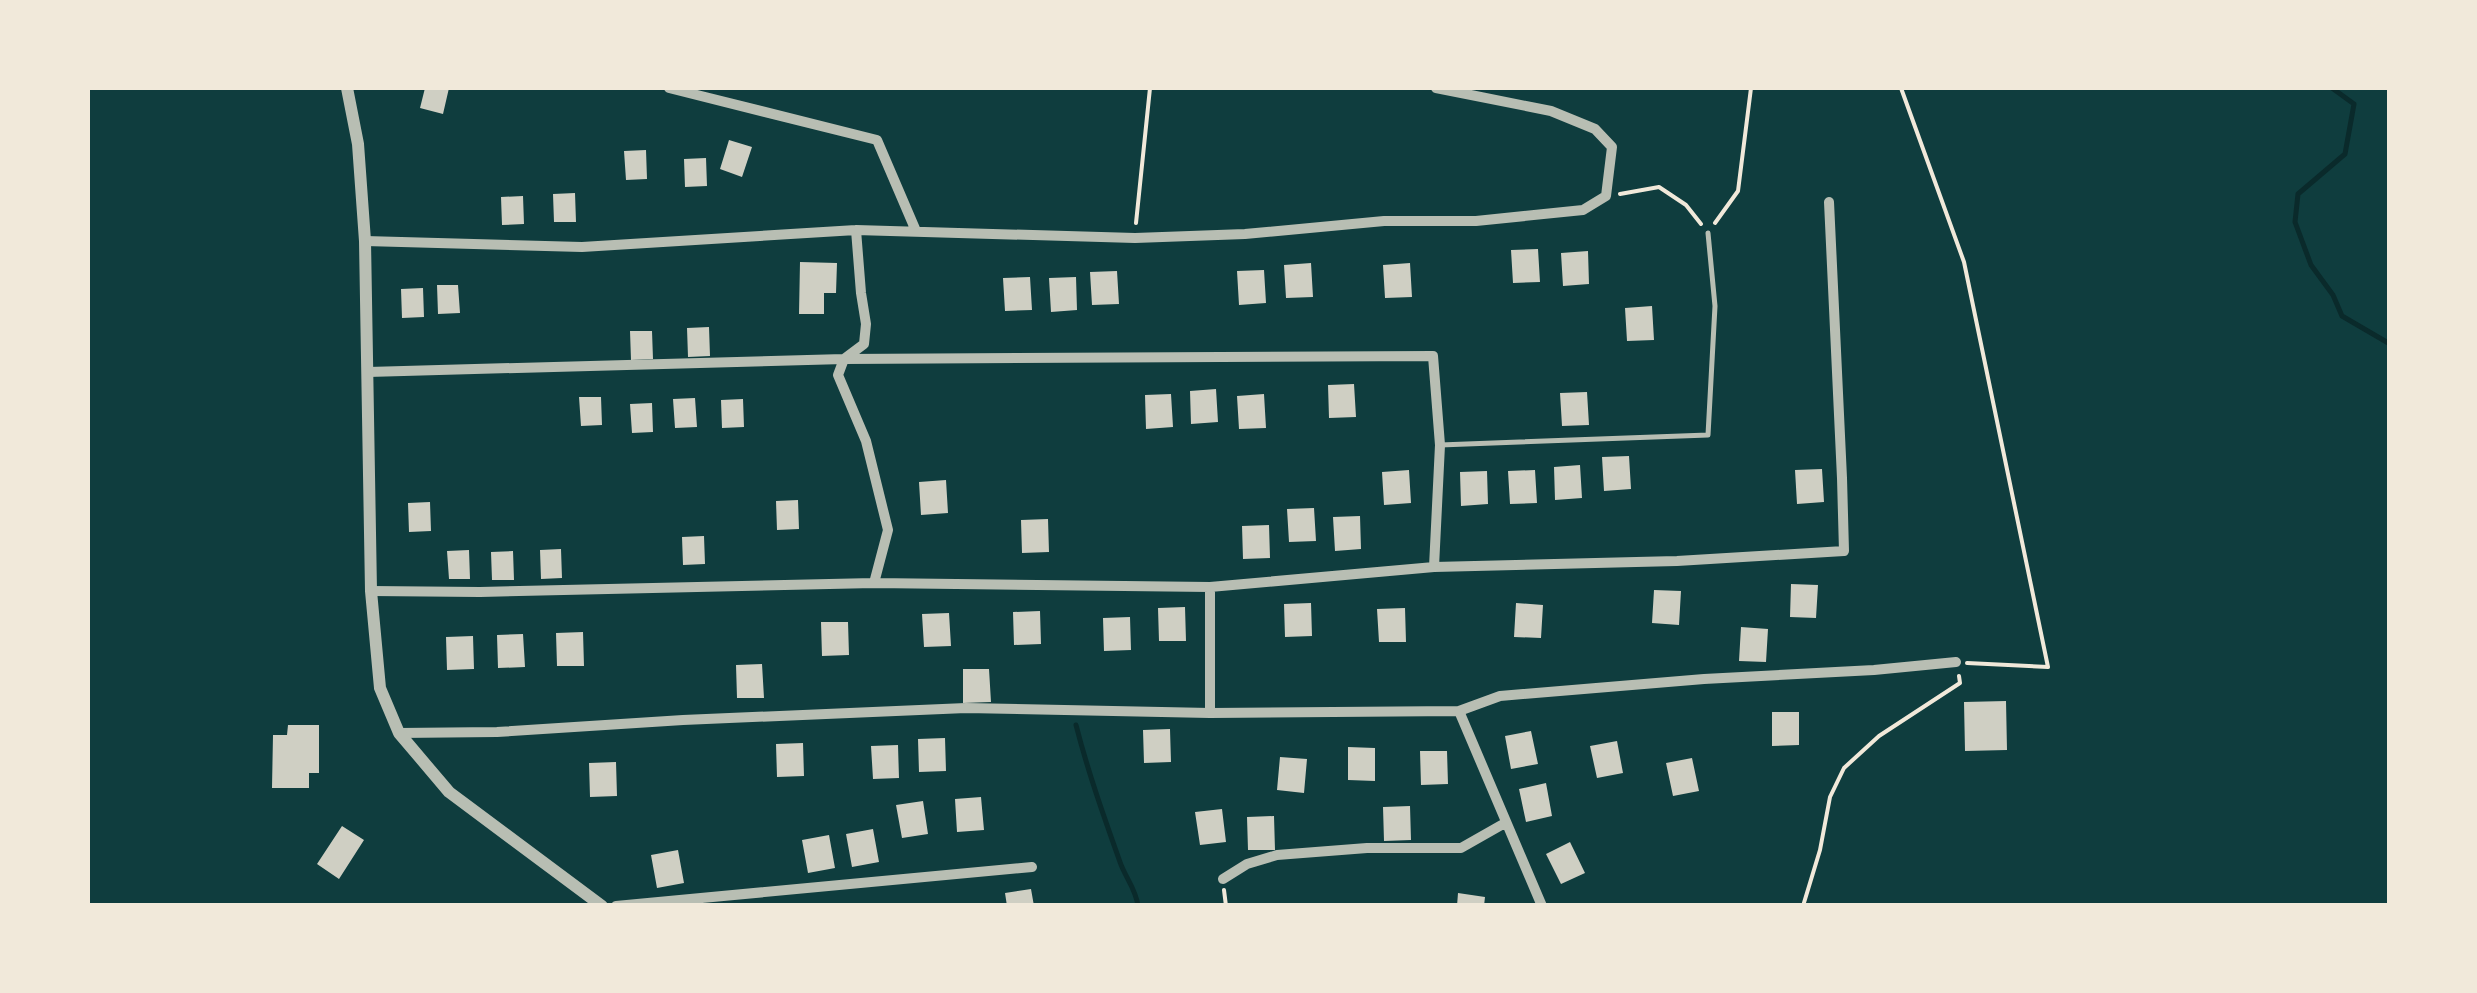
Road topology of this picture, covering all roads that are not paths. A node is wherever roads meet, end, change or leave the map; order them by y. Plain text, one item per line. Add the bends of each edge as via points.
1 (347, 88) edge
2 (669, 88) edge
3 (1436, 88) edge
4 (1830, 202) dead end
5 (856, 230) junction
6 (916, 232) junction
7 (1708, 233) road end
8 (364, 241) junction
9 (844, 359) junction
10 (368, 372) junction
11 (1440, 446) junction
12 (1434, 567) junction
13 (874, 583) junction
14 (1210, 587) junction
15 (371, 591) junction
16 (1956, 662) road end
17 (1459, 712) junction
18 (1210, 713) junction
19 (399, 733) junction
20 (1505, 823) junction
21 (1032, 867) dead end
22 (1223, 879) dead end
23 (602, 906) edge
24 (616, 906) edge
25 (1542, 906) edge

1 - 8 street
2 - 6 street via 877,140
3 - 6 street via 1551,111 1595,129 1612,148 1606,196 1582,210 1244,234
4 - 12 street via 1844,552
5 - 6 street
5 - 8 street via 582,247
5 - 9 street via 866,324 864,344
7 - 11 lane via 1715,306 1708,435
8 - 10 street
9 - 10 street
9 - 11 street via 1433,356
9 - 13 street via 838,375 866,441 888,530
10 - 15 street
11 - 12 street
12 - 14 street
13 - 14 street
13 - 15 street
14 - 18 street
15 - 19 street via 380,688
16 - 17 street via 1500,696
17 - 18 street
17 - 20 street
18 - 19 street via 966,708
19 - 23 street via 449,792
20 - 22 street via 1461,848 1277,854
20 - 25 street
21 - 24 street

